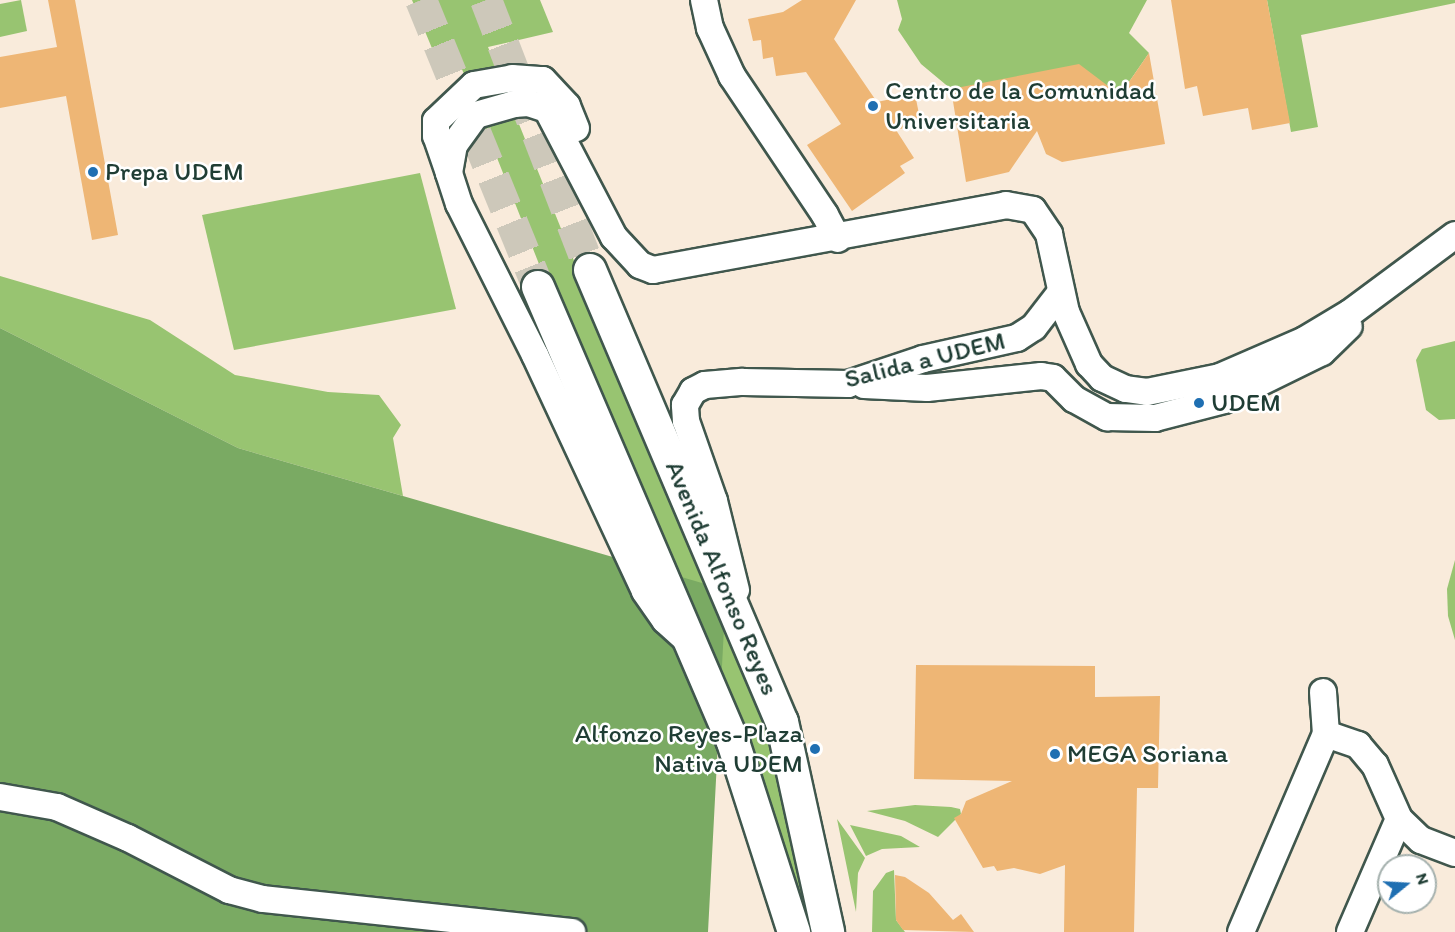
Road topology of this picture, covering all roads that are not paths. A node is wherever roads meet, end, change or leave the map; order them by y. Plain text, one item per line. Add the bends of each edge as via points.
1 (704, 0) edge
2 (1455, 236) edge
3 (838, 239) junction
4 (590, 270) tunnel mouth
5 (538, 287) tunnel mouth
6 (1061, 292) junction
7 (1350, 314) junction
8 (848, 384) junction
9 (745, 628) junction
10 (690, 643) junction
11 (1323, 692) dead end
12 (1326, 734) junction
13 (0, 797) edge
14 (1399, 819) junction
15 (1455, 853) edge
16 (572, 932) edge
17 (794, 932) edge
18 (828, 932) edge
19 (1241, 932) edge
20 (1350, 932) edge

1 - 3 street via 710,28 732,76
2 - 7 street
3 - 6 street via 1021,206 1042,220
3 - 10 street via 653,270 640,266 615,237 580,167 575,127 554,88 543,80 512,78 474,85 436,121 436,136 471,234 535,355 645,591 665,620
4 - 9 main road, Avenida Alfonso Reyes
5 - 10 main road
6 - 7 street via 1075,339 1089,364 1102,378 1126,389 1147,392 1230,373 1305,340
6 - 8 street, Salida a UDEM via 1034,327 1017,338 923,360
7 - 8 street via 1348,328 1322,352 1224,400 1155,418 1107,417 1074,399 1053,378 1041,376 927,388
8 - 9 street, Salida a UDEM via 705,385 689,396 686,421 714,501
9 - 18 main road, Avenida Alfonso Reyes via 787,739
10 - 17 main road via 733,742
11 - 12 street
12 - 14 street via 1358,745 1370,758
12 - 19 street
13 - 16 street via 57,807 229,890 263,899
14 - 15 street via 1421,840
14 - 20 street

